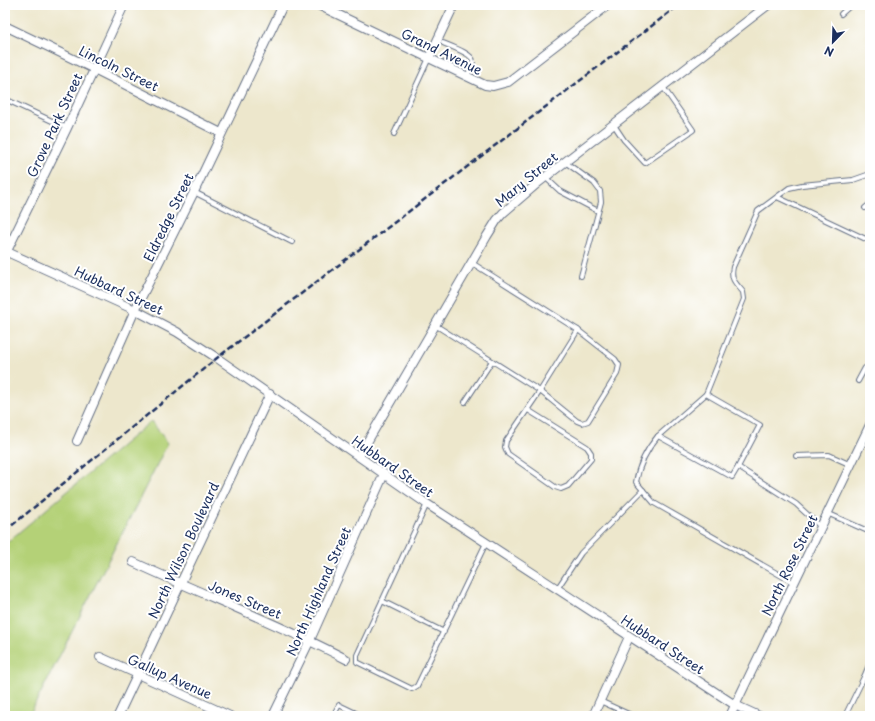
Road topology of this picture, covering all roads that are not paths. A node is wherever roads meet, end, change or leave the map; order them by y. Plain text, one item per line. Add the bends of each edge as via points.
1 (124, 5) edge
2 (283, 5) edge
3 (318, 5) edge
4 (454, 5) edge
5 (608, 5) edge
6 (768, 5) edge
7 (851, 5) edge
8 (841, 14) dead end
9 (5, 26) edge
10 (443, 43) dead end
11 (429, 58) junction
12 (94, 69) junction
13 (467, 77) junction
14 (663, 87) junction
15 (5, 99) edge
16 (614, 125) junction
17 (67, 128) junction
18 (221, 133) junction
19 (394, 134) dead end
20 (565, 162) junction
21 (870, 174) edge
22 (545, 178) junction
23 (194, 192) junction
24 (777, 197) junction
25 (870, 204) edge
26 (865, 208) dead end
27 (598, 211) junction
28 (870, 241) edge
29 (292, 242) dead end
30 (6, 252) edge
31 (472, 263) junction
32 (581, 276) dead end
33 (135, 310) junction
34 (435, 325) junction
35 (578, 330) junction
36 (492, 361) junction
37 (870, 370) edge
38 (858, 381) dead end
39 (540, 391) junction
40 (270, 394) junction
41 (706, 394) junction
42 (465, 402) dead end
43 (528, 410) junction
44 (870, 425) edge
45 (658, 436) junction
46 (77, 441) dead end
47 (359, 456) junction
48 (796, 456) dead end
49 (851, 465) junction
50 (738, 467) junction
51 (384, 474) junction
52 (643, 490) junction
53 (427, 504) junction
54 (828, 513) junction
55 (821, 527) junction
56 (870, 532) edge
57 (486, 543) junction
58 (133, 562) dead end
59 (794, 583) junction
60 (180, 584) junction
61 (557, 589) junction
62 (382, 601) junction
63 (444, 632) junction
64 (630, 637) junction
65 (310, 640) junction
66 (100, 657) dead end
67 (346, 659) dead end
68 (870, 663) edge
69 (138, 675) junction
70 (864, 677) junction
71 (870, 680) edge
72 (600, 701) junction
73 (735, 705) junction
74 (118, 716) edge
75 (230, 716) edge
76 (273, 716) edge
77 (333, 716) edge
78 (362, 716) edge
79 (593, 716) edge
80 (633, 716) edge
81 (730, 716) edge
82 (759, 716) edge
83 (845, 716) edge

1 - 12 street, Grove Park Street
2 - 18 street, Eldredge Street
3 - 11 street, Grand Avenue
4 - 11 street
5 - 13 street, Grand Avenue via 508,82 489,86
6 - 14 street, Mary Street
7 - 8 lane
9 - 12 street, Lincoln Street
10 - 13 lane via 470,55 473,59
11 - 13 street, Grand Avenue
11 - 19 lane
12 - 17 street, Grove Park Street
12 - 18 street, Lincoln Street
14 - 16 street, Mary Street
14 - 16 lane via 693,130 645,163
15 - 17 lane
16 - 20 street, Mary Street
17 - 30 street, Grove Park Street
18 - 23 street, Eldredge Street
20 - 22 street, Mary Street
20 - 27 lane via 594,182 600,191 601,202
21 - 24 lane via 853,180 789,188
22 - 27 lane via 560,191
22 - 31 street, Mary Street via 497,220
23 - 29 lane
23 - 33 street, Eldredge Street
24 - 28 lane
24 - 41 lane via 758,211 733,267 733,280 743,292 744,298
25 - 26 lane
27 - 32 lane
30 - 33 street, Hubbard Street
31 - 34 street, Mary Street
31 - 35 lane
33 - 40 street, Hubbard Street via 177,332
33 - 46 street, Eldredge Street
34 - 36 lane
34 - 47 street, Mary Street
35 - 39 lane
35 - 39 lane via 616,359 619,365 617,374 588,421 577,421
36 - 39 lane
36 - 42 lane
37 - 38 lane via 865,368
39 - 43 lane
40 - 47 street, Hubbard Street
40 - 60 street, North Wilson Boulevard
41 - 45 lane
41 - 50 lane via 760,425
43 - 43 lane via 506,441 508,454 554,487 561,489 568,486 590,459 591,453 587,447
44 - 49 street, North Rose Street
45 - 50 lane via 732,477
45 - 52 lane via 639,467 636,482
47 - 51 street, Hubbard Street
48 - 49 lane via 829,455
49 - 54 street, North Rose Street
50 - 55 lane via 796,504
51 - 53 street, Hubbard Street
51 - 65 street, North Highland Street
52 - 59 lane via 654,504
52 - 61 lane via 581,553
53 - 57 street, Hubbard Street
53 - 62 lane
54 - 55 street, North Rose Street
54 - 56 lane
55 - 59 street, North Rose Street
57 - 61 street, Hubbard Street
57 - 63 lane
58 - 60 street, Jones Street
59 - 73 street, North Rose Street
60 - 65 street, Jones Street
60 - 69 street, North Wilson Boulevard
61 - 64 street, Hubbard Street
62 - 63 lane
62 - 63 lane via 357,655 357,662 412,689 417,686
64 - 72 street
64 - 73 street, Hubbard Street
65 - 67 street, Jones Street
65 - 76 street, North Highland Street
66 - 69 street, Gallup Avenue
68 - 70 lane
69 - 74 street, North Wilson Boulevard
69 - 75 street, Gallup Avenue
70 - 71 lane
70 - 83 lane
72 - 79 street
72 - 80 lane
73 - 81 street, North Rose Street
73 - 82 street, Hubbard Street
77 - 78 lane via 339,705

